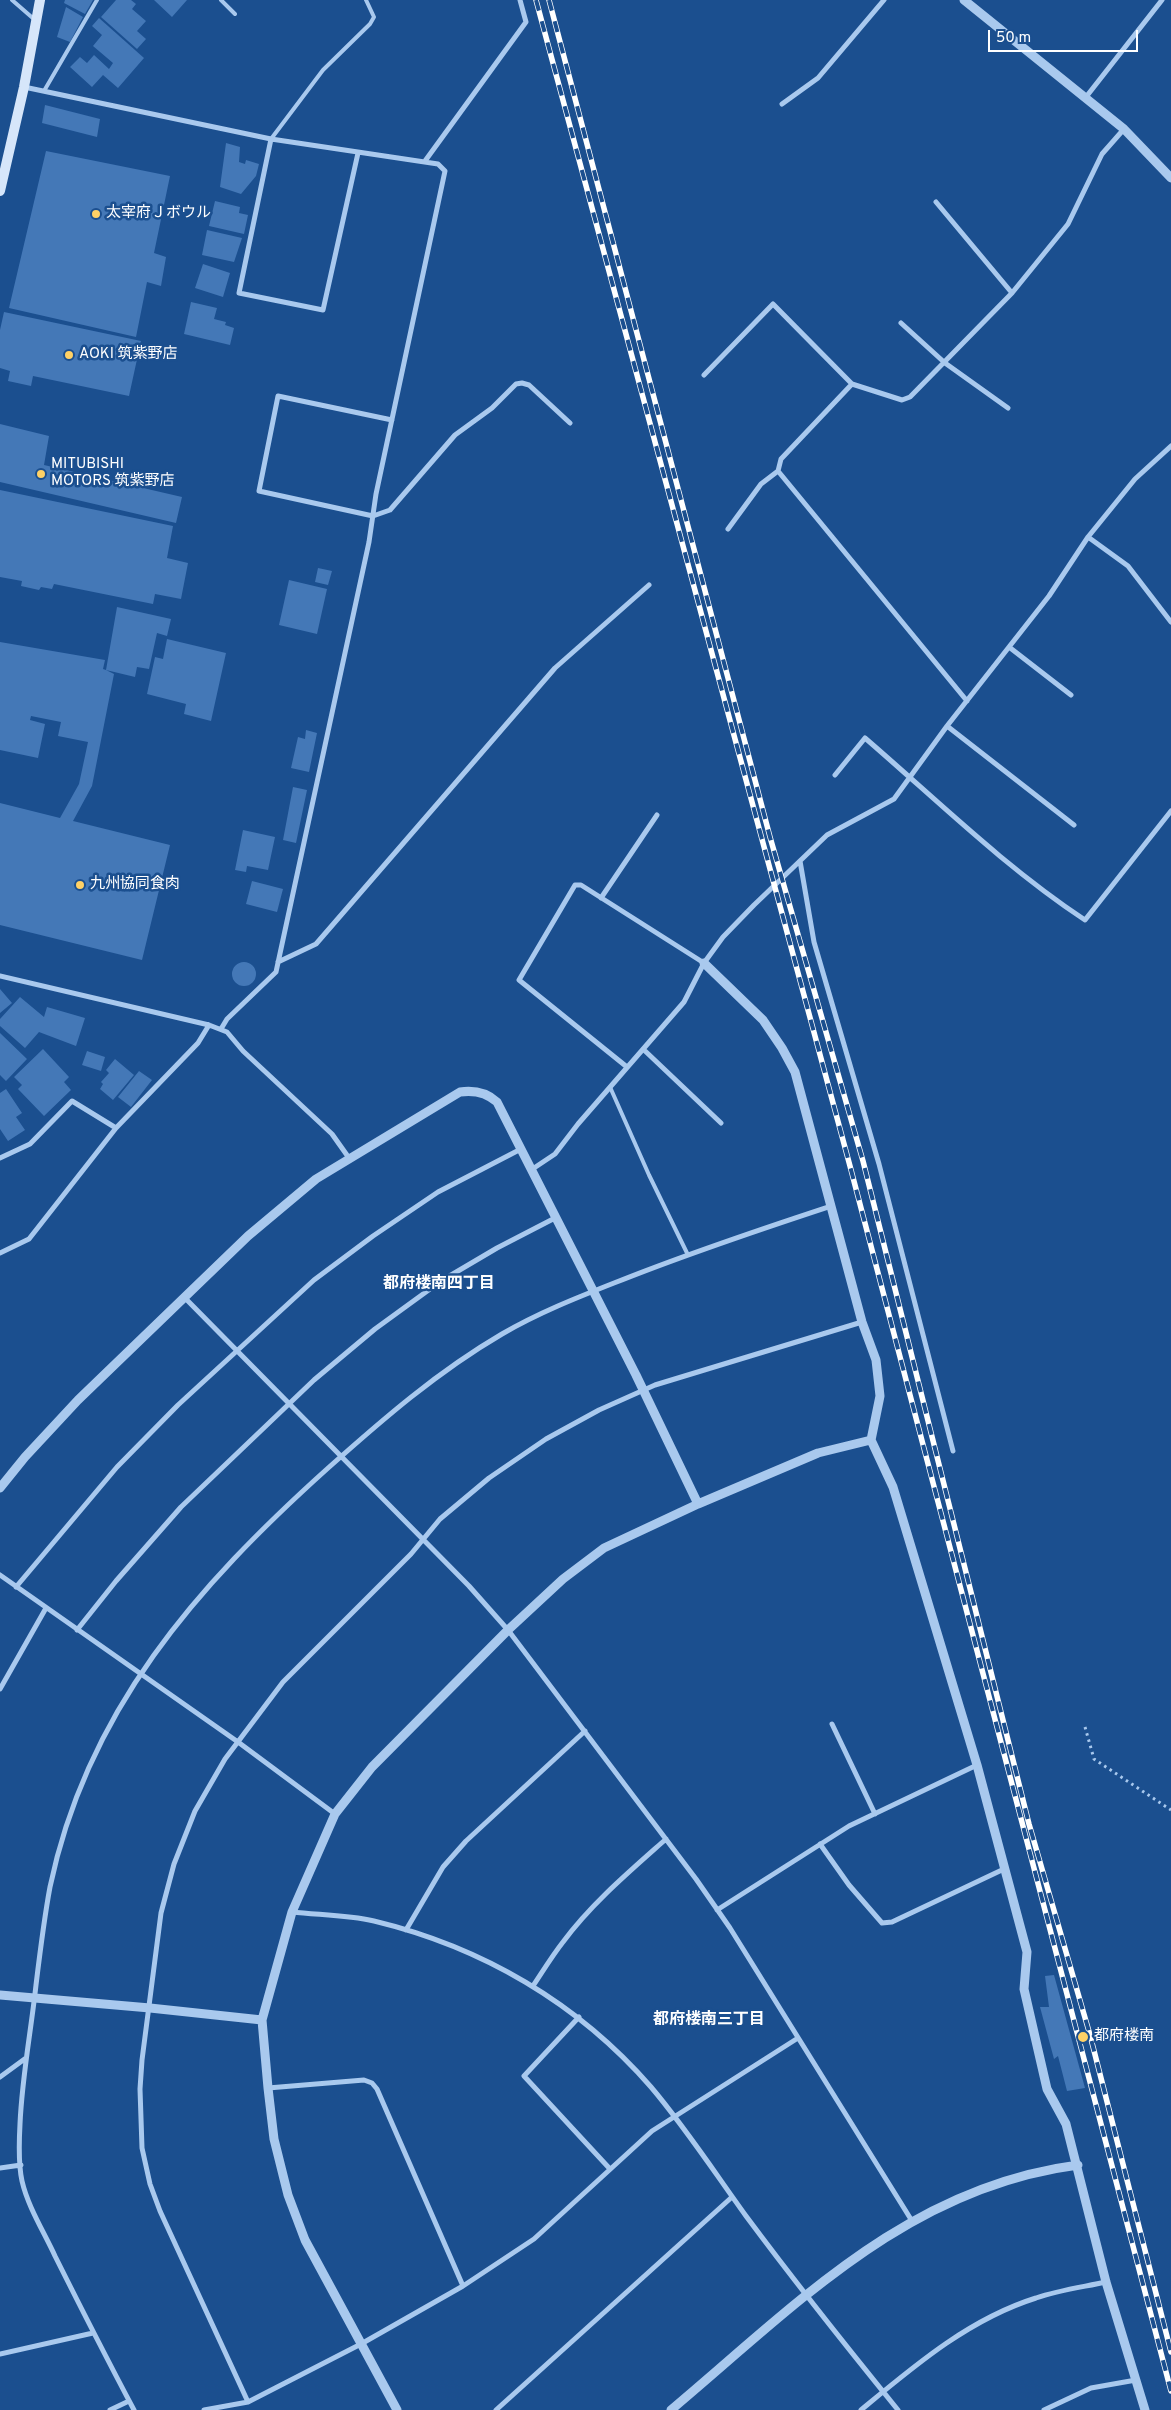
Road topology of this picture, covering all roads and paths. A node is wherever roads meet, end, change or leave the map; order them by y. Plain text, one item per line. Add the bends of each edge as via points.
1 (12, 0) edge
2 (40, 0) edge
3 (97, 0) edge
4 (222, 0) edge
5 (366, 0) edge
6 (520, 0) edge
7 (884, 0) edge
8 (964, 0) edge
9 (1162, 0) edge
10 (234, 14) dead end
11 (36, 21) junction
12 (24, 87) junction
13 (44, 91) junction
14 (1086, 97) junction
15 (782, 104) dead end
16 (1124, 129) junction
17 (271, 139) junction
18 (358, 152) junction
19 (425, 161) junction
20 (1171, 178) edge
21 (0, 191) edge
22 (936, 202) dead end
23 (1012, 293) junction
24 (901, 323) dead end
25 (945, 363) junction
26 (704, 374) dead end
27 (852, 384) junction
28 (1008, 408) dead end
29 (392, 420) junction
30 (570, 424) dead end
31 (1171, 446) edge
32 (778, 471) junction
33 (374, 516) junction
34 (728, 529) dead end
35 (1088, 537) junction
36 (649, 585) dead end
37 (1171, 622) edge
38 (1009, 647) junction
39 (1071, 694) dead end
40 (967, 701) junction
41 (947, 726) junction
42 (835, 775) dead end
43 (911, 778) junction
44 (1171, 811) edge
45 (657, 815) dead end
46 (1074, 825) dead end
47 (800, 861) junction
48 (601, 898) junction
49 (278, 962) junction
50 (704, 963) junction
51 (0, 976) edge
52 (209, 1025) junction
53 (221, 1030) junction
54 (643, 1049) junction
55 (627, 1067) junction
56 (610, 1087) junction
57 (721, 1123) dead end
58 (116, 1128) junction
59 (520, 1149) junction
60 (0, 1158) edge
61 (349, 1158) junction
62 (531, 1170) junction
63 (831, 1206) junction
64 (555, 1218) junction
65 (0, 1252) edge
66 (687, 1253) junction
67 (593, 1291) junction
68 (184, 1297) junction
69 (862, 1322) junction
70 (237, 1351) junction
71 (643, 1390) junction
72 (289, 1404) junction
73 (871, 1440) junction
74 (953, 1451) dead end
75 (341, 1456) junction
76 (0, 1488) edge
77 (698, 1504) junction
78 (422, 1539) junction
79 (0, 1575) edge
80 (16, 1587) junction
81 (46, 1608) junction
82 (77, 1630) junction
83 (508, 1630) junction
84 (140, 1674) junction
85 (0, 1689) edge
86 (832, 1724) dead end
87 (1085, 1726) dead end
88 (585, 1731) junction
89 (238, 1742) junction
90 (977, 1765) junction
91 (1171, 1810) edge
92 (335, 1814) junction
93 (875, 1814) junction
94 (666, 1839) junction
95 (820, 1844) junction
96 (1004, 1869) junction
97 (717, 1910) junction
98 (292, 1912) junction
99 (406, 1930) junction
100 (533, 1986) junction
101 (0, 1995) edge
102 (35, 1998) junction
103 (150, 2008) junction
104 (579, 2018) junction
105 (262, 2020) junction
106 (798, 2038) junction
107 (26, 2058) junction
108 (0, 2077) edge
109 (268, 2088) junction
110 (673, 2117) junction
111 (20, 2165) junction
112 (1078, 2165) junction
113 (0, 2168) edge
114 (610, 2169) junction
115 (732, 2197) junction
116 (912, 2221) junction
117 (1106, 2282) junction
118 (463, 2286) junction
119 (806, 2296) junction
120 (93, 2333) junction
121 (361, 2344) junction
122 (0, 2354) edge
123 (1136, 2380) junction
124 (883, 2392) junction
125 (129, 2402) junction
126 (248, 2402) junction
127 (223, 2408) edge
128 (110, 2410) edge
129 (134, 2410) edge
130 (204, 2410) edge
131 (397, 2410) edge
132 (496, 2410) edge
133 (672, 2410) edge
134 (861, 2410) edge
135 (898, 2410) edge
136 (1044, 2410) edge
137 (1145, 2410) edge

1 - 11 lane
2 - 11 main road
3 - 13 lane
4 - 10 lane
5 - 17 lane via 374,16 370,24 323,70
6 - 19 street via 526,22
7 - 15 street via 818,78
8 - 14 street
9 - 14 street
11 - 12 main road
12 - 13 street
12 - 21 main road
13 - 17 street
14 - 16 street
16 - 20 street
16 - 23 street via 1102,154 1068,224
17 - 18 street
17 - 18 street via 239,293 323,310
18 - 19 street
19 - 29 street via 438,164 445,171
22 - 23 street
23 - 25 street
24 - 25 street
25 - 27 street via 917,392 902,400
25 - 28 street
26 - 27 street via 773,304
27 - 32 street via 781,459
29 - 33 street
29 - 33 street via 278,396 258,491
30 - 33 street via 529,385 516,384 492,408 455,435 390,510
31 - 35 street via 1135,479
32 - 34 street via 761,484
32 - 40 street
33 - 49 street
35 - 37 street via 1128,566
35 - 38 street via 1049,596
36 - 49 street via 555,668 316,944
38 - 39 street
38 - 40 street
40 - 41 street
41 - 43 street
41 - 46 street
42 - 43 street via 866,738
43 - 44 street via 1035,886 1085,920
43 - 47 street via 894,799 827,835
45 - 48 street
47 - 50 street via 723,937
47 - 74 street via 814,942 879,1164
48 - 50 street
48 - 55 street via 575,884 519,980
49 - 53 street via 276,972 227,1019
50 - 54 street via 684,1002
50 - 63 street via 763,1020 795,1072
51 - 52 street
52 - 53 street
52 - 58 street via 198,1043
53 - 61 street via 227,1032 332,1134
54 - 55 street
54 - 57 street
55 - 56 street
56 - 62 street via 555,1154
56 - 66 lane
58 - 60 street via 72,1101 30,1144
58 - 65 street via 29,1239
59 - 61 street via 497,1102 491,1096 471,1090 460,1092
59 - 62 street
59 - 70 street via 438,1192 373,1236 314,1280
61 - 68 street via 316,1178
62 - 64 street
63 - 66 street
63 - 69 street
64 - 67 street
64 - 72 street via 441,1281 375,1329
66 - 67 street
67 - 71 street
67 - 75 street via 504,1333 440,1374
68 - 70 street
68 - 76 street via 78,1400
69 - 71 street
69 - 73 street via 876,1360 880,1396
70 - 72 street
70 - 80 street via 178,1404 117,1467
71 - 77 street
71 - 78 street via 546,1439 481,1484
72 - 75 street
72 - 82 street via 181,1507
73 - 77 street via 818,1453
73 - 90 street via 893,1487
75 - 78 street
75 - 84 street via 246,1543 177,1623
77 - 83 street via 604,1548 563,1579
78 - 83 street
78 - 89 street via 411,1554 283,1682
79 - 80 street
80 - 81 street
81 - 82 street
81 - 85 street
82 - 84 street
83 - 88 street
83 - 92 street via 372,1767
84 - 89 street
84 - 102 street via 97,1750 70,1817 51,1884
86 - 93 street
87 - 91 path via 1094,1759
88 - 94 street
88 - 99 street via 443,1867
89 - 92 street
89 - 103 street via 195,1811 174,1864 161,1913
90 - 93 street
90 - 96 street
92 - 98 street
93 - 95 street
94 - 97 street
94 - 100 street via 586,1914 562,1942
95 - 96 street via 882,1923 892,1922
95 - 97 street
96 - 112 street via 1027,1952 1024,1989 1047,2089 1066,2124
97 - 106 street
98 - 99 street via 371,1921
98 - 105 street
99 - 100 street via 460,1949
100 - 104 street
101 - 102 street
102 - 103 street
102 - 107 street
103 - 105 street
103 - 126 street via 140,2089 142,2148 150,2184
104 - 110 street via 620,2054
104 - 114 street via 524,2076
105 - 109 street
106 - 110 street
106 - 116 street
107 - 108 street
107 - 111 street via 21,2100
109 - 118 street via 364,2080 372,2083
109 - 121 street via 274,2139 288,2196 305,2240
110 - 114 street via 652,2131
110 - 115 street
111 - 113 street
111 - 120 street via 22,2181 35,2216
112 - 116 street via 1043,2170 973,2192
112 - 117 street
114 - 118 street via 534,2239
115 - 119 street
115 - 132 street
116 - 119 street via 868,2248
117 - 123 street
117 - 124 street via 1036,2298 973,2326 944,2344
118 - 121 street
119 - 124 street
119 - 133 street
120 - 122 street
120 - 125 street
121 - 126 street
121 - 131 street
123 - 136 street via 1091,2388
123 - 137 street
124 - 134 street
124 - 135 street
125 - 128 street
125 - 129 street
126 - 127 street
127 - 130 street

